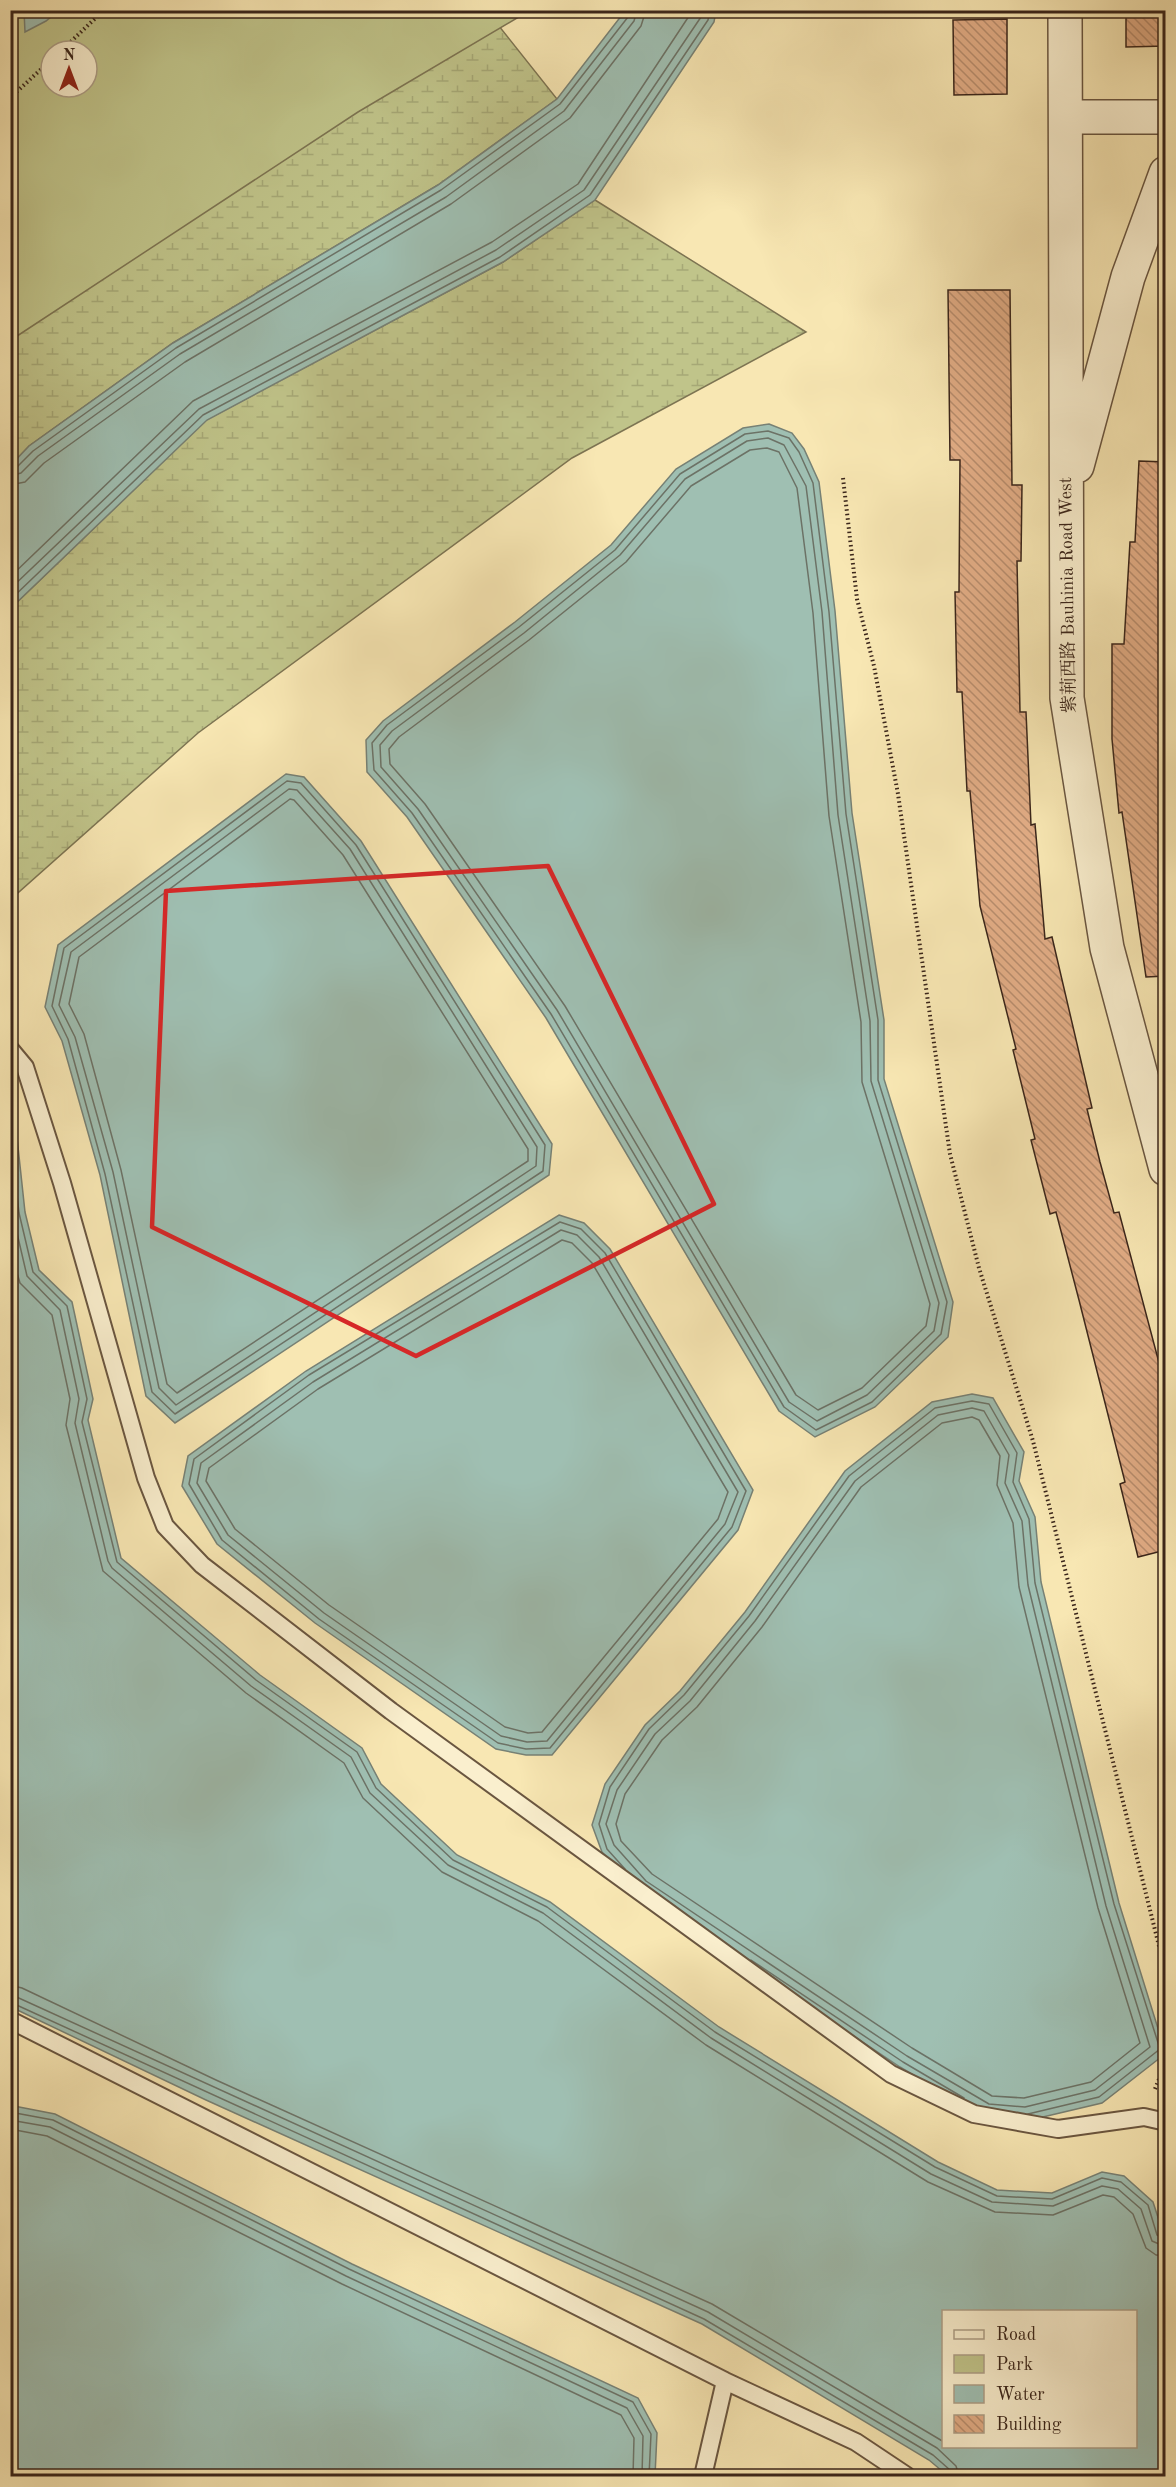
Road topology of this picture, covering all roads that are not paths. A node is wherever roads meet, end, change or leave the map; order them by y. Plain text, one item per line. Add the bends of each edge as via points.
1 (1065, 10) edge
2 (1066, 117) junction
3 (1166, 117) edge
4 (1166, 173) edge
5 (1066, 506) junction
6 (10, 1049) edge
7 (1166, 1169) edge
8 (10, 2020) edge
9 (1166, 2122) edge
10 (725, 2381) junction
11 (703, 2476) edge
12 (907, 2476) edge

1 - 2 street, 紫荊西路 Bauhinia Road West
2 - 3 street
2 - 5 street, 紫荊西路 Bauhinia Road West
4 - 5 street via 1128,277
5 - 7 street, 紫荊西路 Bauhinia Road West via 1067,698 1107,948
6 - 9 lane via 26,1067 146,1478 165,1526 202,1565 391,1711 891,2074 974,2114 1058,2129 1144,2117
8 - 10 lane
10 - 11 lane
10 - 12 lane via 856,2442

